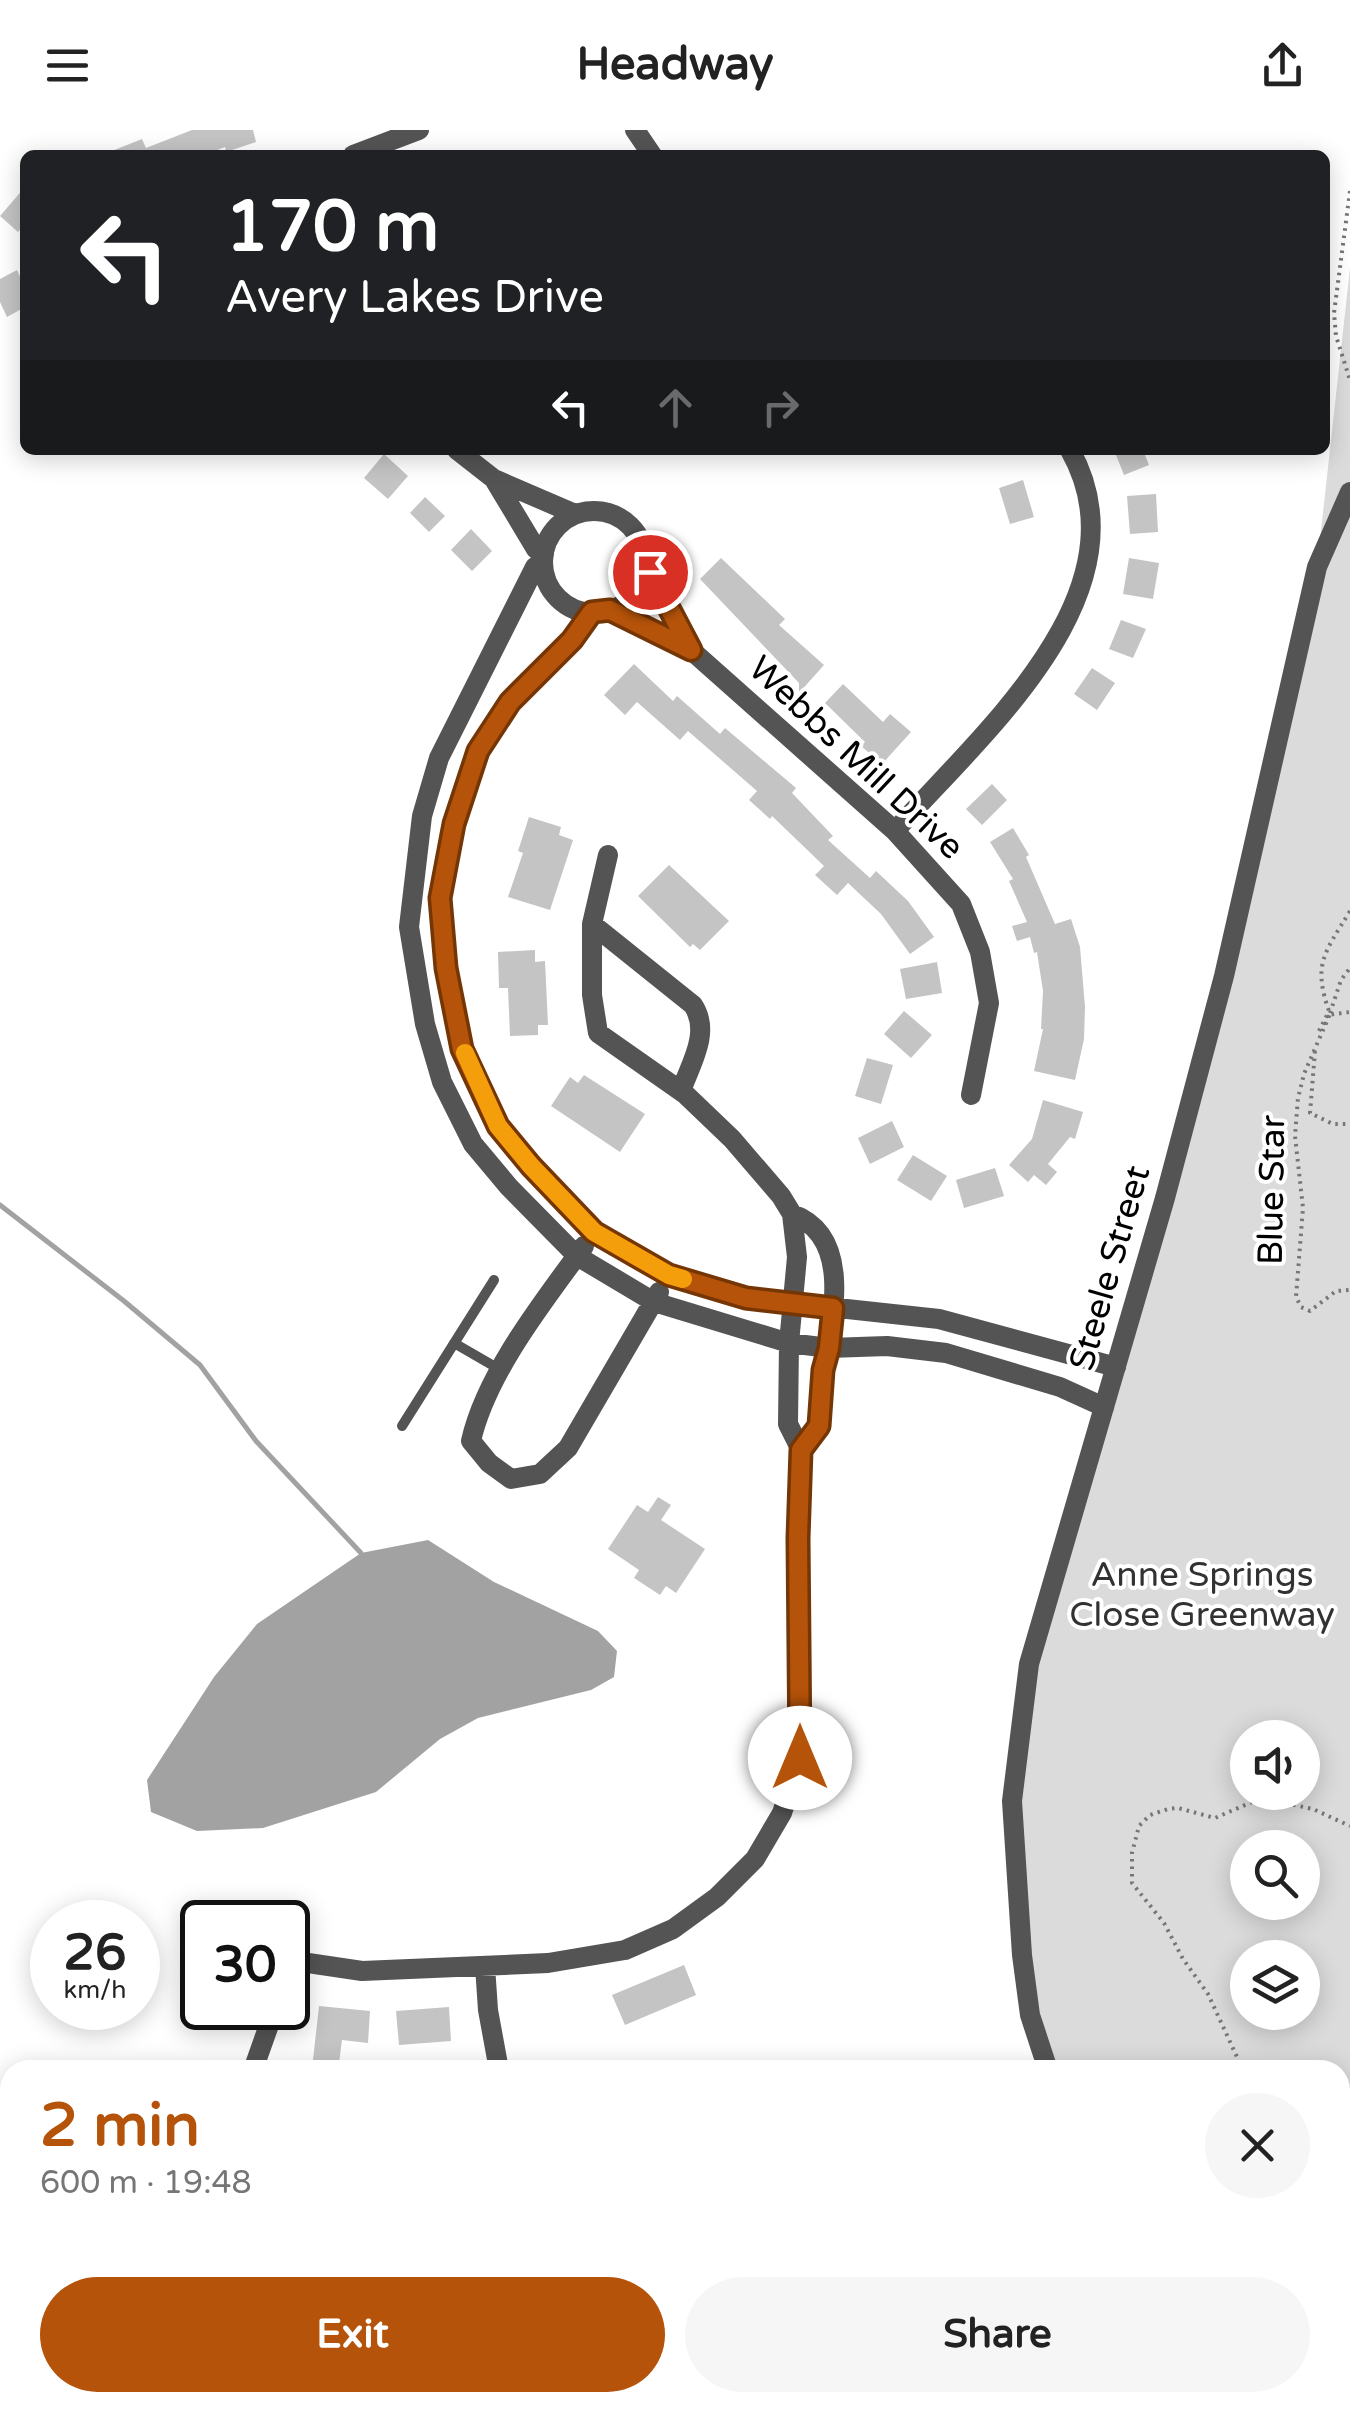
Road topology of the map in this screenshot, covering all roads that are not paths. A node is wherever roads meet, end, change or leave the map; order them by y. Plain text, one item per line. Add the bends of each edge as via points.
1 (419, 130) edge
2 (366, 150) edge
3 (463, 455) edge
4 (1073, 455) edge
5 (494, 479) junction
6 (1350, 492) edge
7 (575, 514) junction
8 (544, 558) junction
9 (646, 567) junction
10 (601, 611) junction
11 (691, 650) junction
12 (895, 830) junction
13 (608, 855) dead end
14 (592, 924) junction
15 (462, 1049) junction
16 (435, 1060) junction
17 (681, 1091) junction
18 (971, 1095) dead end
19 (792, 1214) junction
20 (594, 1232) junction
21 (577, 1256) junction
22 (669, 1275) junction
23 (494, 1280) dead end
24 (654, 1302) junction
25 (794, 1304) junction
26 (833, 1308) junction
27 (454, 1344) junction
28 (788, 1344) junction
29 (829, 1348) junction
30 (1116, 1367) junction
31 (500, 1369) junction
32 (1104, 1407) junction
33 (402, 1426) dead end
34 (801, 1450) junction
35 (310, 1965) edge
36 (484, 1966) junction
37 (267, 2030) edge
38 (257, 2060) edge
39 (497, 2060) edge
40 (1045, 2060) edge

1 - 2 street
3 - 5 street
4 - 12 street via 1084,474 1092,542 1067,624 1025,687
5 - 7 street
5 - 8 street
6 - 30 street, Steele Street via 1317,567 1224,976
7 - 8 street via 551,534
7 - 9 street via 596,510 629,523
8 - 10 street via 548,585 559,599 572,608
8 - 16 street via 439,758 422,816 409,926
9 - 10 street via 632,596
9 - 11 street, Webbs Mill Drive
10 - 11 street, Webbs Mill Drive
10 - 15 street via 510,702 478,751 454,824 440,898
11 - 12 street, Webbs Mill Drive
12 - 18 street, Webbs Mill Drive via 962,904 980,952 988,1002
13 - 14 street
14 - 17 street via 598,1033
14 - 17 street via 700,1016 702,1036
15 - 16 street
15 - 20 street via 498,1126
16 - 21 street via 472,1144
17 - 19 street via 732,1139
19 - 25 street
19 - 26 street via 810,1221 824,1239 832,1259
20 - 21 street
20 - 22 street
21 - 24 street
21 - 31 street
22 - 24 street
22 - 25 street via 746,1298
23 - 27 lane
24 - 28 street
24 - 31 street via 568,1448 540,1474 511,1478 471,1441
25 - 26 street
25 - 28 street
26 - 29 street
26 - 30 street via 939,1319
27 - 31 lane
27 - 33 lane
28 - 29 street
28 - 34 street via 788,1424
29 - 32 street via 946,1353
29 - 34 street via 819,1426
30 - 32 street, Steele Street
32 - 40 street, Steele Street via 1029,1664 1012,1801 1022,1955
34 - 36 street via 800,1758 782,1813 755,1859 673,1929 625,1950
35 - 36 street via 362,1971
36 - 39 street
37 - 38 street

